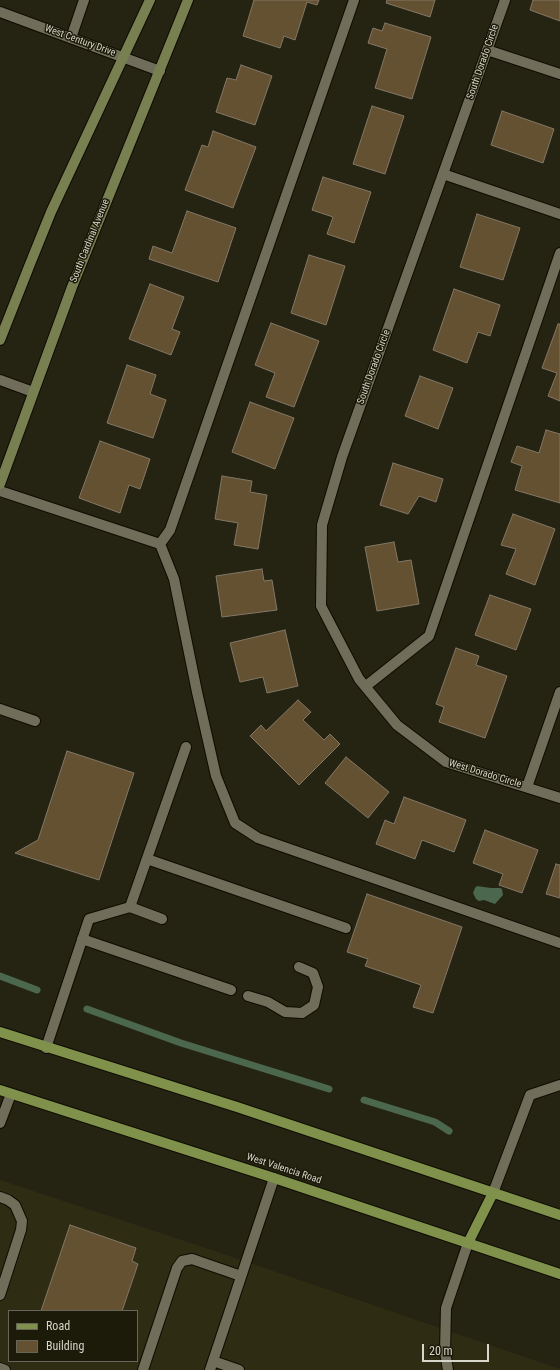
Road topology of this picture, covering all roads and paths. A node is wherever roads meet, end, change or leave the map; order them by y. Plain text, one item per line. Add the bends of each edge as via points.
1 (84, 0) edge
2 (150, 0) edge
3 (188, 0) edge
4 (354, 0) edge
5 (504, 0) edge
6 (0, 12) edge
7 (71, 38) junction
8 (487, 50) junction
9 (123, 57) junction
10 (160, 71) junction
11 (560, 74) edge
12 (443, 174) junction
13 (560, 214) edge
14 (560, 253) edge
15 (0, 340) edge
16 (0, 380) edge
17 (33, 392) junction
18 (0, 484) edge
19 (0, 491) edge
20 (160, 544) junction
21 (366, 686) junction
22 (560, 692) edge
23 (0, 709) edge
24 (35, 721) dead end
25 (397, 725) joint
26 (186, 747) dead end
27 (527, 787) junction
28 (560, 798) edge
29 (147, 859) junction
30 (130, 907) junction
31 (162, 919) dead end
32 (346, 928) dead end
33 (82, 939) junction
34 (560, 943) edge
35 (299, 967) dead end
36 (231, 990) dead end
37 (248, 996) dead end
38 (0, 1032) edge
39 (46, 1048) junction
40 (560, 1085) edge
41 (0, 1090) edge
42 (11, 1094) junction
43 (0, 1124) edge
44 (274, 1178) junction
45 (493, 1193) junction
46 (0, 1197) edge
47 (560, 1215) edge
48 (468, 1243) junction
49 (560, 1274) edge
50 (241, 1276) junction
51 (0, 1295) edge
52 (212, 1365) edge
53 (0, 1368) edge
54 (5, 1370) edge
55 (144, 1370) edge
56 (239, 1370) edge
57 (448, 1370) edge

1 - 7 street
2 - 9 main road
3 - 10 main road, South Cardinal Avenue
4 - 20 street via 170,530
5 - 8 street, South Dorado Circle
6 - 7 street, West Century Drive
7 - 9 street, West Century Drive
8 - 11 street
8 - 12 street, South Dorado Circle
9 - 10 street, West Century Drive
9 - 15 main road via 51,212
10 - 17 main road, South Cardinal Avenue via 72,287
12 - 13 street
12 - 21 street, South Dorado Circle via 342,457 322,525 321,606 359,679
14 - 21 street via 430,636
16 - 17 street
17 - 18 main road, South Cardinal Avenue
19 - 20 street
20 - 34 street via 174,579 216,776 235,823 258,838
21 - 25 street, South Dorado Circle
22 - 27 street
23 - 24 street
25 - 27 street, West Dorado Circle via 446,762
26 - 29 street
27 - 28 street, West Dorado Circle
29 - 30 street
29 - 32 street
30 - 31 street
30 - 33 street via 89,919
33 - 36 street
33 - 39 street
35 - 37 street via 313,973 318,987 314,1005 302,1013 285,1012 268,1002
38 - 39 main road
39 - 45 main road via 238,1107
40 - 45 street via 530,1096
41 - 42 main road, West Valencia Road
42 - 43 street
42 - 44 main road, West Valencia Road
44 - 48 main road, West Valencia Road
44 - 50 street
45 - 47 main road
45 - 48 main road
46 - 51 street via 15,1205 22,1221
48 - 49 main road, West Valencia Road
48 - 57 street via 446,1308 445,1352
50 - 52 street
50 - 55 street via 192,1259 182,1261 177,1268
52 - 56 street
53 - 54 street

